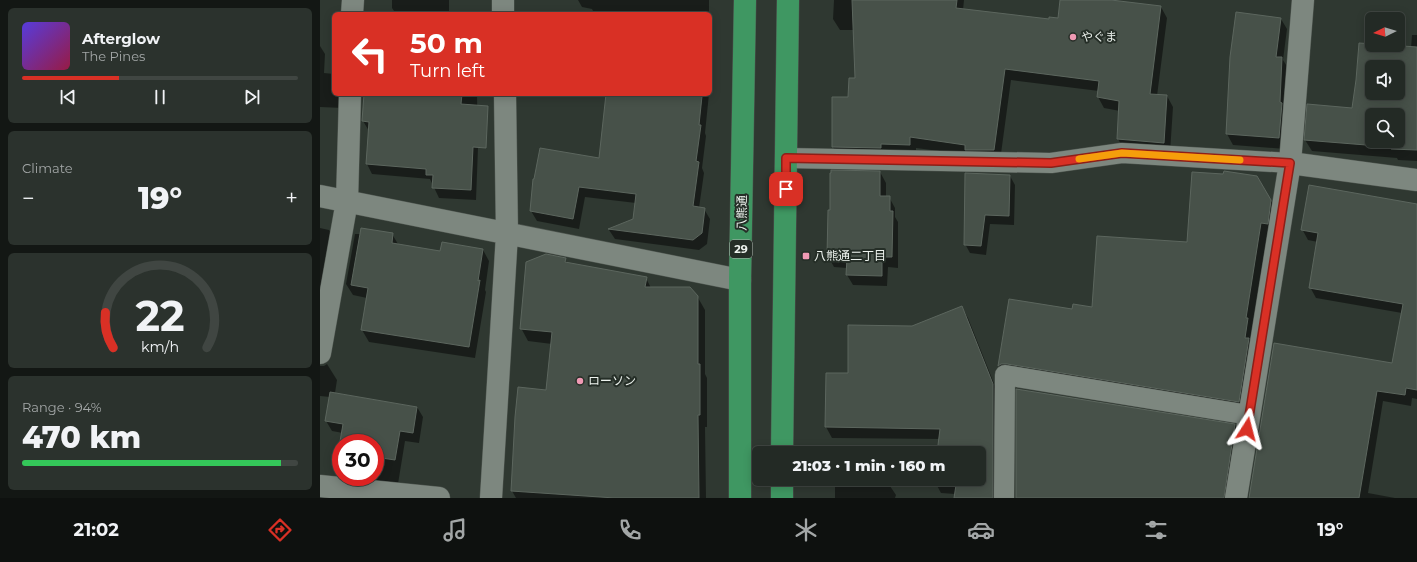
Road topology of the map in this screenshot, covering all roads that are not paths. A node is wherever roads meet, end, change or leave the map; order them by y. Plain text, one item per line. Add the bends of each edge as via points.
1 (353, 0) edge
2 (503, 0) edge
3 (745, 0) edge
4 (788, 0) edge
5 (1303, 0) edge
6 (352, 12) edge
7 (503, 12) edge
8 (350, 96) edge
9 (504, 96) edge
10 (786, 158) junction
11 (1290, 163) junction
12 (1417, 180) edge
13 (320, 196) edge
14 (347, 201) junction
15 (507, 234) junction
16 (740, 280) junction
17 (320, 353) edge
18 (1249, 415) junction
19 (782, 446) edge
20 (320, 486) edge
21 (782, 486) edge
22 (439, 498) edge
23 (491, 498) edge
24 (740, 498) edge
25 (782, 498) edge
26 (1004, 498) edge
27 (1236, 498) edge

1 - 6 street
2 - 7 street
3 - 16 main road, 八熊通 / 29
4 - 10 main road
5 - 11 street
8 - 14 street
9 - 15 street
10 - 11 lane via 1051,163 1122,153
10 - 19 main road
11 - 12 street
11 - 18 street
13 - 14 street
14 - 15 street
14 - 17 street
15 - 16 street
15 - 23 street
16 - 24 main road, 八熊通 / 29
18 - 26 lane via 1006,375
18 - 27 street
20 - 22 street
21 - 25 main road

